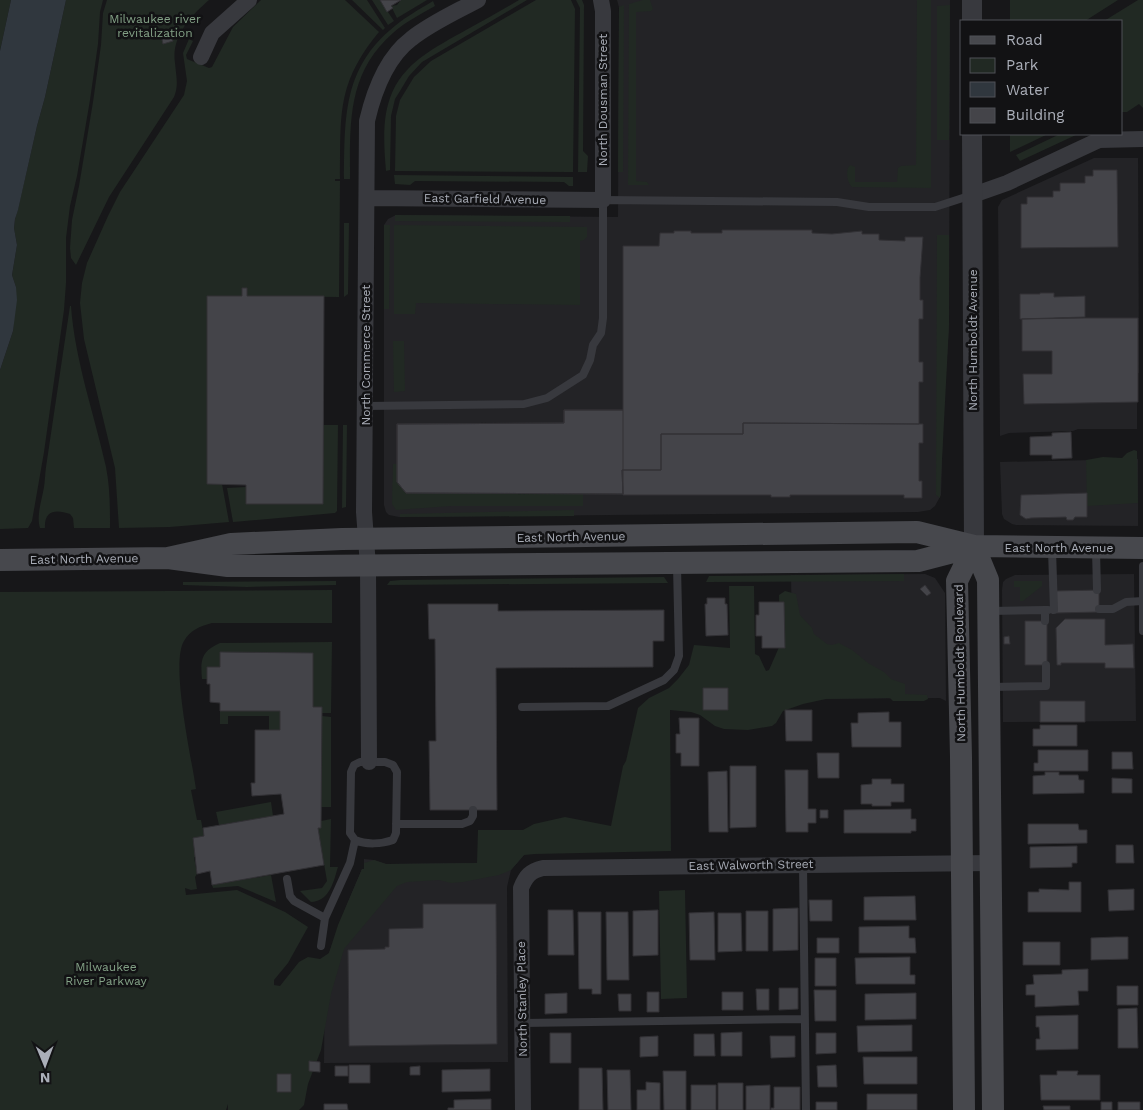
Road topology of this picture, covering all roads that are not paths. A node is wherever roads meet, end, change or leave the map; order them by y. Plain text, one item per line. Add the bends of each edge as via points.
1 (249, 0) edge
2 (478, 0) edge
3 (601, 0) edge
4 (972, 0) edge
5 (972, 20) edge
6 (201, 57) dead end
7 (972, 135) edge
8 (1143, 139) edge
9 (973, 195) junction
10 (366, 198) junction
11 (602, 200) junction
12 (366, 406) junction
13 (594, 538) junction
14 (366, 539) junction
15 (974, 546) junction
16 (1052, 548) junction
17 (1096, 548) junction
18 (1143, 548) edge
19 (168, 558) junction
20 (0, 560) edge
21 (594, 564) junction
22 (677, 564) junction
23 (368, 566) junction
24 (1143, 566) edge
25 (1097, 590) dead end
26 (1143, 601) edge
27 (1099, 609) dead end
28 (1045, 610) junction
29 (988, 611) junction
30 (1045, 621) dead end
31 (1143, 631) edge
32 (1046, 665) dead end
33 (989, 687) junction
34 (522, 707) dead end
35 (369, 762) junction
36 (473, 810) dead end
37 (396, 824) junction
38 (354, 840) junction
39 (962, 863) junction
40 (992, 863) junction
41 (803, 865) junction
42 (287, 879) dead end
43 (521, 888) joint
44 (324, 918) junction
45 (321, 946) dead end
46 (805, 1019) junction
47 (523, 1023) junction
48 (524, 1110) edge
49 (806, 1110) edge
50 (964, 1110) edge
51 (993, 1110) edge

1 - 6 street via 212,33
2 - 10 street, North Commerce Street via 412,38 397,53 380,79 367,121
3 - 11 street, North Dousman Street
4 - 5 street
7 - 9 street, North Humboldt Avenue
8 - 9 street via 1100,140 1007,183
9 - 11 lane via 936,207 869,207 837,202
9 - 15 street, North Humboldt Avenue
10 - 11 street, East Garfield Avenue
10 - 12 street, North Commerce Street
11 - 12 lane via 603,318 601,333 593,345 583,375 547,398 524,404
12 - 14 street, North Commerce Street
13 - 14 main road, East North Avenue
13 - 15 main road, East North Avenue via 917,532
13 - 21 main road
14 - 19 main road, East North Avenue via 231,544
14 - 23 street, North Commerce Street
15 - 16 main road, East North Avenue
15 - 22 main road, East North Avenue via 918,561
15 - 29 main road via 988,580
15 - 39 main road, North Humboldt Boulevard via 957,582
16 - 17 main road, East North Avenue
16 - 28 lane via 1054,610
17 - 18 main road, East North Avenue
17 - 25 lane
19 - 20 main road, East North Avenue
19 - 23 main road, East North Avenue via 228,566
21 - 22 main road, East North Avenue
21 - 23 main road, East North Avenue
22 - 34 lane via 679,656 674,670 664,680 608,706
23 - 35 street, North Commerce Street
24 - 26 lane
26 - 27 lane via 1126,602 1114,609
26 - 31 lane
28 - 29 lane
28 - 30 lane
29 - 33 main road
32 - 33 lane via 1046,686
33 - 40 main road
35 - 37 lane via 385,762 397,772
35 - 38 lane via 354,765 351,772 350,833
36 - 37 lane via 470,821 462,824
37 - 38 lane via 393,840 361,843
38 - 44 lane via 350,863
39 - 40 street, East Walworth Street
39 - 41 street, East Walworth Street
39 - 50 main road, North Humboldt Boulevard
40 - 51 main road
41 - 43 street, East Walworth Street via 543,868 526,876
41 - 46 lane
42 - 44 lane via 294,901
43 - 47 street, North Stanley Place
44 - 45 lane
46 - 47 lane
46 - 49 lane
47 - 48 street, North Stanley Place

